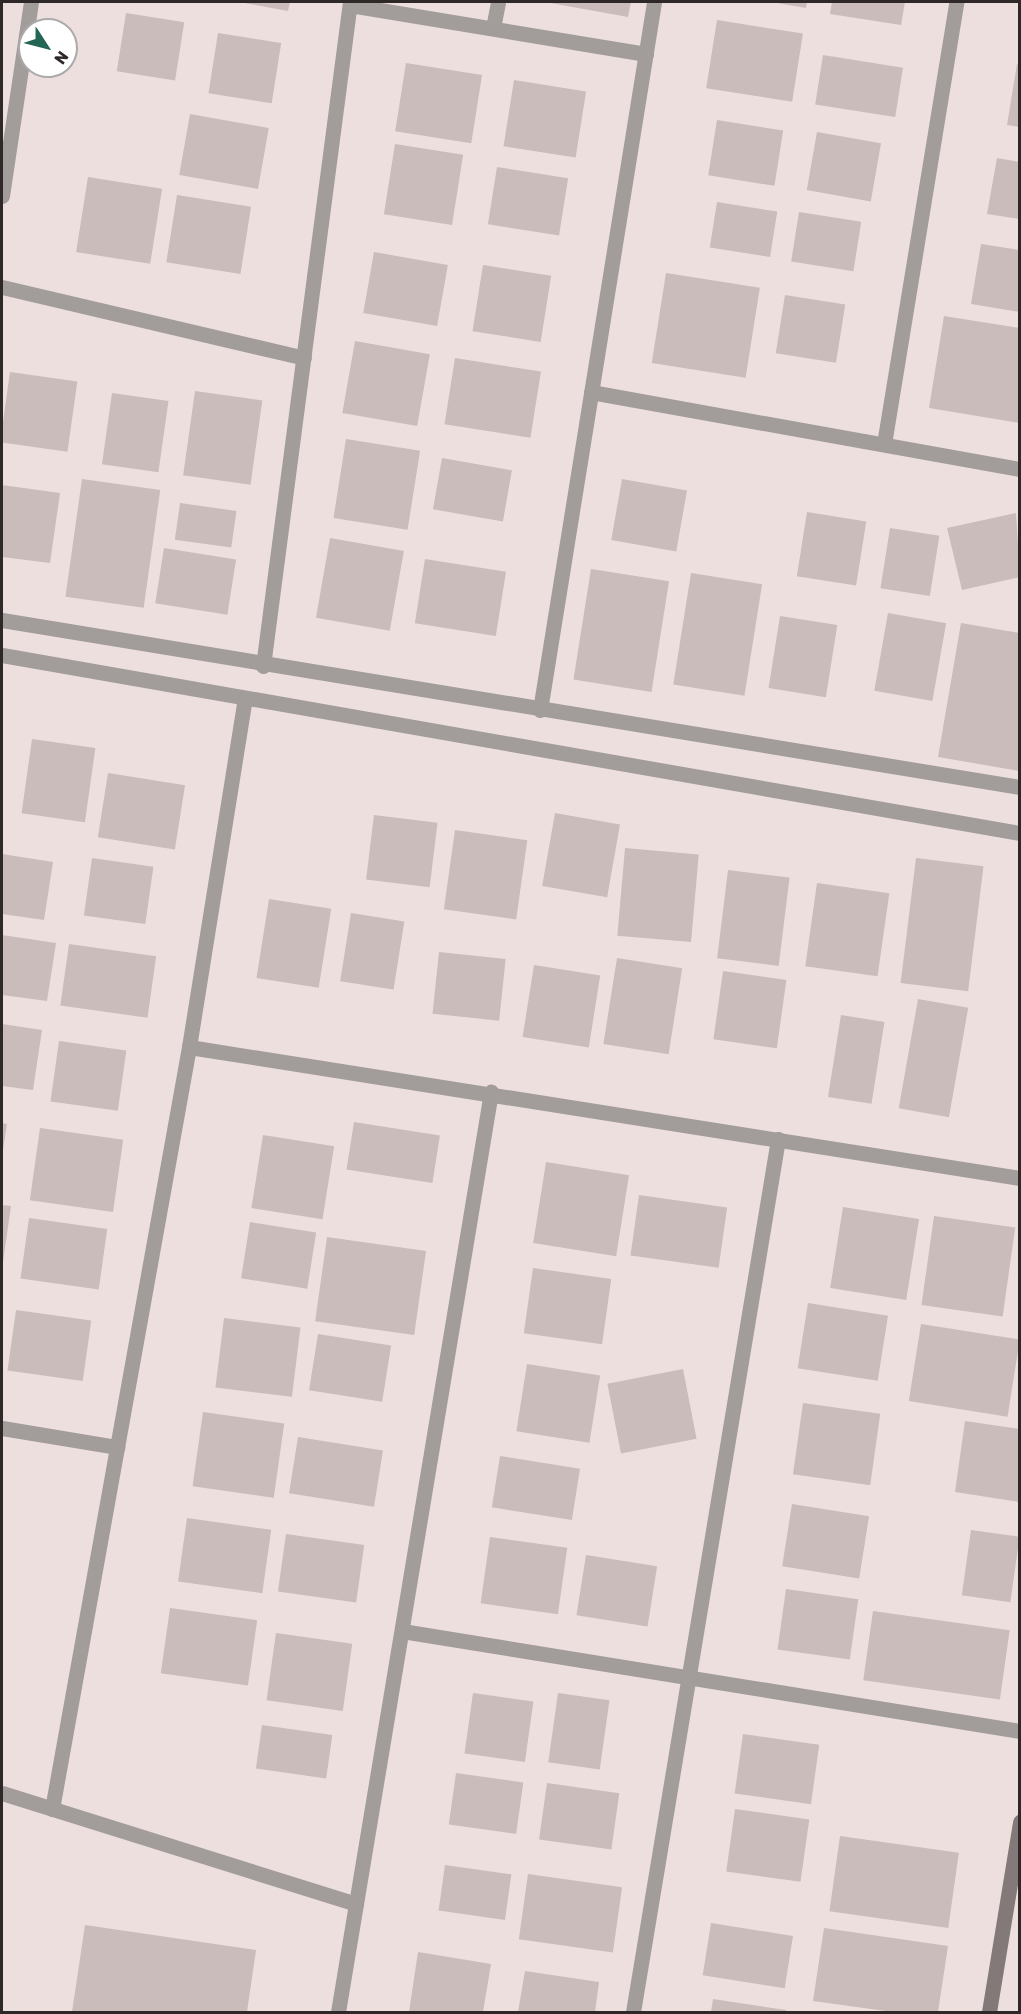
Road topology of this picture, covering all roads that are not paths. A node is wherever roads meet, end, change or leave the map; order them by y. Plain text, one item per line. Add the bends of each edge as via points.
1 (31, 2) edge
2 (498, 2) edge
3 (654, 2) edge
4 (956, 2) edge
5 (350, 4) edge
6 (493, 28) junction
7 (646, 54) junction
8 (2, 196) edge
9 (2, 286) edge
10 (304, 358) junction
11 (591, 392) junction
12 (884, 444) junction
13 (1020, 469) edge
14 (2, 620) edge
15 (2, 655) edge
16 (263, 666) junction
17 (245, 698) junction
18 (540, 710) junction
19 (1020, 787) edge
20 (1020, 833) edge
21 (189, 1047) junction
22 (491, 1092) junction
23 (778, 1139) junction
24 (1020, 1178) edge
25 (2, 1428) edge
26 (117, 1447) junction
27 (402, 1631) junction
28 (688, 1678) junction
29 (1020, 1731) edge
30 (2, 1793) edge
31 (52, 1809) junction
32 (1020, 1822) edge
33 (356, 1904) junction
34 (338, 2013) edge
35 (633, 2013) edge
36 (989, 2013) edge

1 - 8 street
2 - 6 street
3 - 7 street
4 - 12 street
5 - 6 street
5 - 10 street
6 - 7 street
7 - 11 street
9 - 10 street
10 - 16 street
11 - 12 street
11 - 18 street
12 - 13 street
14 - 16 street
15 - 17 street
16 - 18 street
17 - 20 street
17 - 21 street
18 - 19 street
21 - 22 street
21 - 26 street
22 - 23 street
22 - 27 street
23 - 24 street
23 - 28 street
25 - 26 street
26 - 31 street
27 - 28 street
27 - 33 street
28 - 29 street
28 - 35 street
30 - 31 street
31 - 33 street
32 - 36 main road
33 - 34 street

